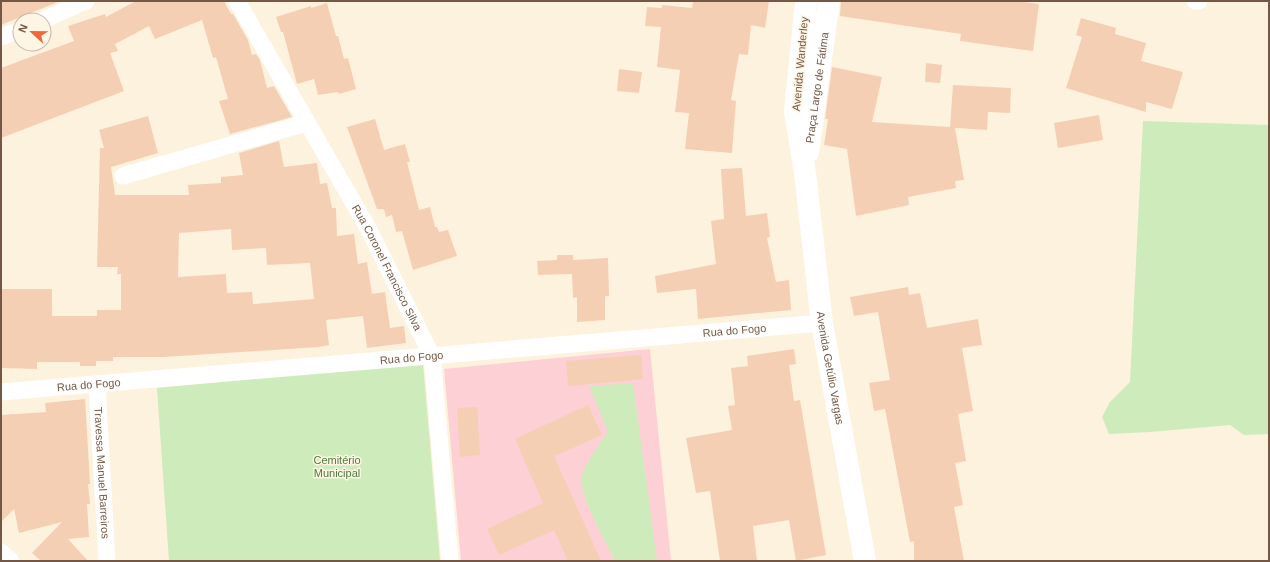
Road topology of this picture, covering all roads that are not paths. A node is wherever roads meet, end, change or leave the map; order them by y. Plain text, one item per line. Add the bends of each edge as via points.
1 (86, 1) edge
2 (237, 1) edge
3 (806, 1) edge
4 (829, 1) edge
5 (1195, 1) edge
6 (1199, 1) edge
7 (52, 16) edge
8 (12, 33) edge
9 (1, 37) edge
10 (306, 123) junction
11 (805, 173) junction
12 (123, 176) dead end
13 (822, 323) junction
14 (432, 356) junction
15 (97, 384) junction
16 (1, 392) edge
17 (1, 552) edge
18 (11, 561) edge
19 (107, 561) edge
20 (450, 561) edge
21 (865, 561) edge

1 - 7 street
2 - 10 street, Rua Coronel Francisco Silva
3 - 11 main road, Avenida Wanderley via 795,112
4 - 11 main road, Praça Largo de Fátima
5 - 6 street
8 - 9 street
10 - 12 street
10 - 14 street, Rua Coronel Francisco Silva via 368,228
11 - 13 main road, Avenida Getúlio Vargas
13 - 14 street, Rua do Fogo
13 - 21 main road, Avenida Getúlio Vargas
14 - 15 street, Rua do Fogo
14 - 20 street, Rua Coronel Francisco Silva
15 - 16 street, Rua do Fogo
15 - 19 street, Travessa Manuel Barreiros
17 - 18 street

